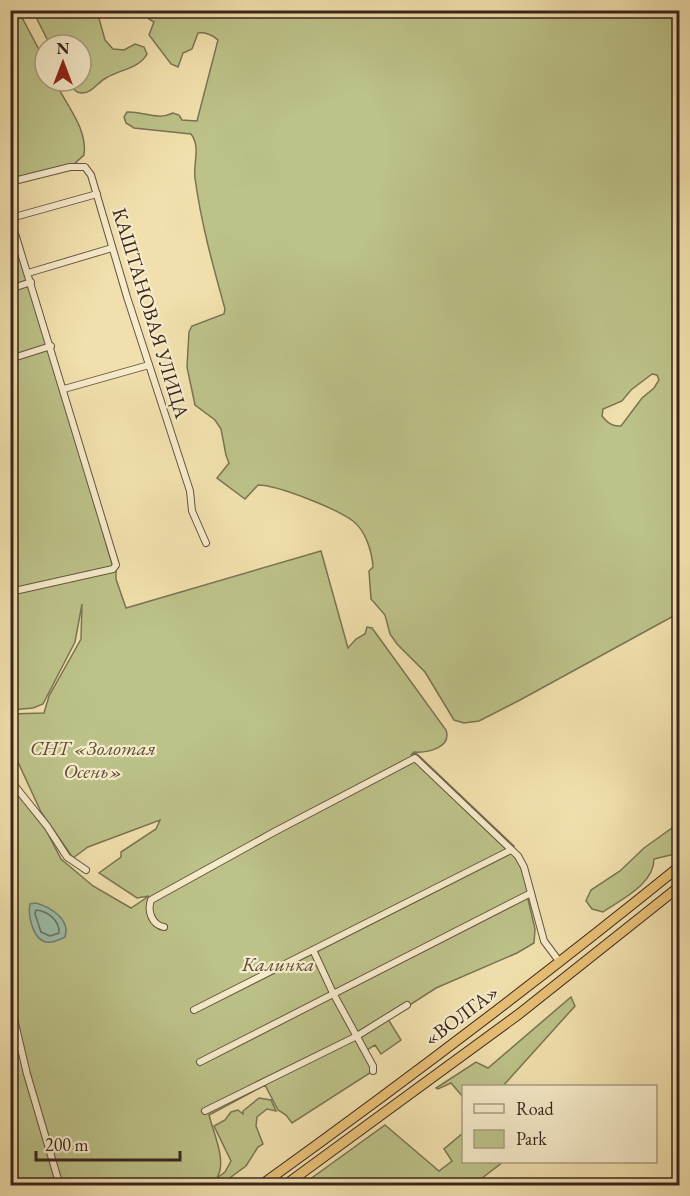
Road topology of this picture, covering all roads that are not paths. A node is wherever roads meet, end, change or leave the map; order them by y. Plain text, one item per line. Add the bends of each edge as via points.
1 (10, 182) edge
2 (97, 194) junction
3 (11, 217) edge
4 (112, 248) junction
5 (28, 273) junction
6 (31, 282) junction
7 (10, 289) edge
8 (51, 346) junction
9 (10, 359) edge
10 (149, 365) junction
11 (64, 389) junction
12 (206, 543) dead end
13 (10, 592) edge
14 (10, 780) edge
15 (511, 849) junction
16 (680, 866) edge
17 (86, 870) dead end
18 (680, 886) edge
19 (531, 893) junction
20 (165, 927) dead end
21 (313, 950) junction
22 (560, 962) junction
23 (333, 993) junction
24 (10, 1002) edge
25 (407, 1005) dead end
26 (194, 1010) dead end
27 (357, 1036) junction
28 (200, 1062) dead end
29 (373, 1071) dead end
30 (205, 1111) dead end
31 (60, 1185) edge
32 (260, 1185) edge
33 (284, 1185) edge

1 - 2 street, КАШТАНОВАЯ УЛИЦА via 81,166 91,175
2 - 3 street
2 - 4 street, КАШТАНОВАЯ УЛИЦА
3 - 5 street
4 - 5 street
4 - 10 street, КАШТАНОВАЯ УЛИЦА
5 - 6 street
6 - 7 street
6 - 8 street
8 - 9 street
8 - 11 street
10 - 11 street
10 - 12 street, КАШТАНОВАЯ УЛИЦА via 190,491 192,511
11 - 13 street via 116,565 113,569
14 - 17 street via 67,857
15 - 19 street via 524,867
15 - 20 street via 415,758 151,900 149,909 154,922
15 - 21 street
16 - 22 highway, «ВОЛГА»
18 - 33 highway, «ВОЛГА» via 519,1014
19 - 22 street via 544,941
19 - 23 street
21 - 23 street
21 - 26 street
22 - 32 highway, «ВОЛГА»
23 - 27 street
23 - 28 street
24 - 31 street
25 - 27 street
27 - 29 street
27 - 30 street

